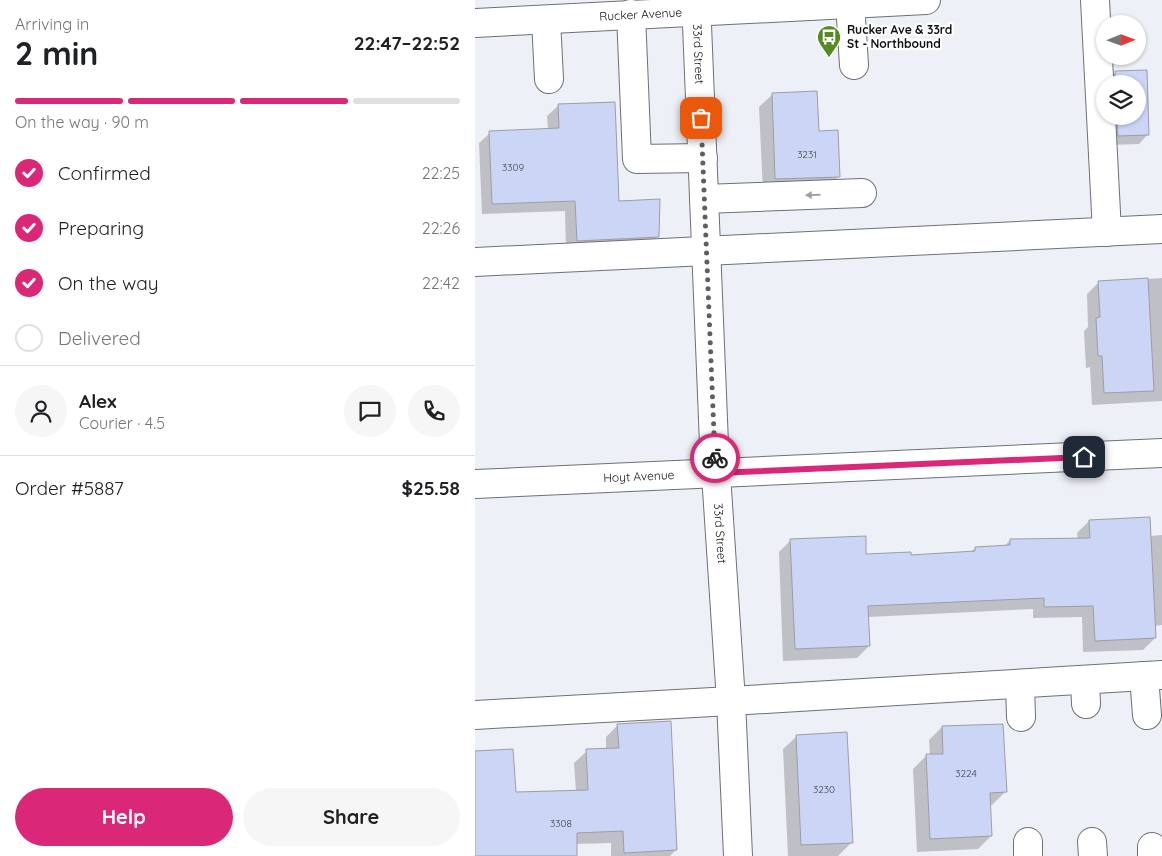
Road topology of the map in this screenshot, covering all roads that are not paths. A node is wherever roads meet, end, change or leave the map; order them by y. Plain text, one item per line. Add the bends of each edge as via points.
1 (926, 0) edge
2 (1095, 0) edge
3 (850, 3) junction
4 (696, 5) edge
5 (631, 14) junction
6 (547, 20) junction
7 (475, 23) edge
8 (854, 64) dead end
9 (549, 79) dead end
10 (703, 158) junction
11 (862, 192) dead end
12 (704, 200) junction
13 (1162, 229) edge
14 (1107, 232) junction
15 (707, 252) junction
16 (475, 262) edge
17 (1162, 454) edge
18 (716, 473) junction
19 (475, 484) edge
20 (1153, 676) edge
21 (1020, 684) junction
22 (731, 701) junction
23 (475, 715) edge
24 (1147, 715) dead end
25 (1021, 717) dead end
26 (738, 856) edge

1 - 3 street, Rucker Avenue
2 - 14 street
3 - 4 street, Rucker Avenue
3 - 8 street
4 - 5 street, Rucker Avenue
4 - 10 street, 33rd Street
5 - 6 street, Rucker Avenue
5 - 10 street via 637,159
6 - 7 street, Rucker Avenue
6 - 9 street
10 - 12 street, 33rd Street
11 -> 12 street
12 - 15 street, 33rd Street
13 - 14 street
14 - 15 street
15 - 16 street
15 - 18 street, 33rd Street
17 - 18 street, Hoyt Avenue
18 - 19 street, Hoyt Avenue
18 - 22 street, 33rd Street
20 - 21 street via 1086,692
20 - 24 street
21 - 22 street
21 - 25 street
22 - 23 street
22 - 26 street, 33rd Street

